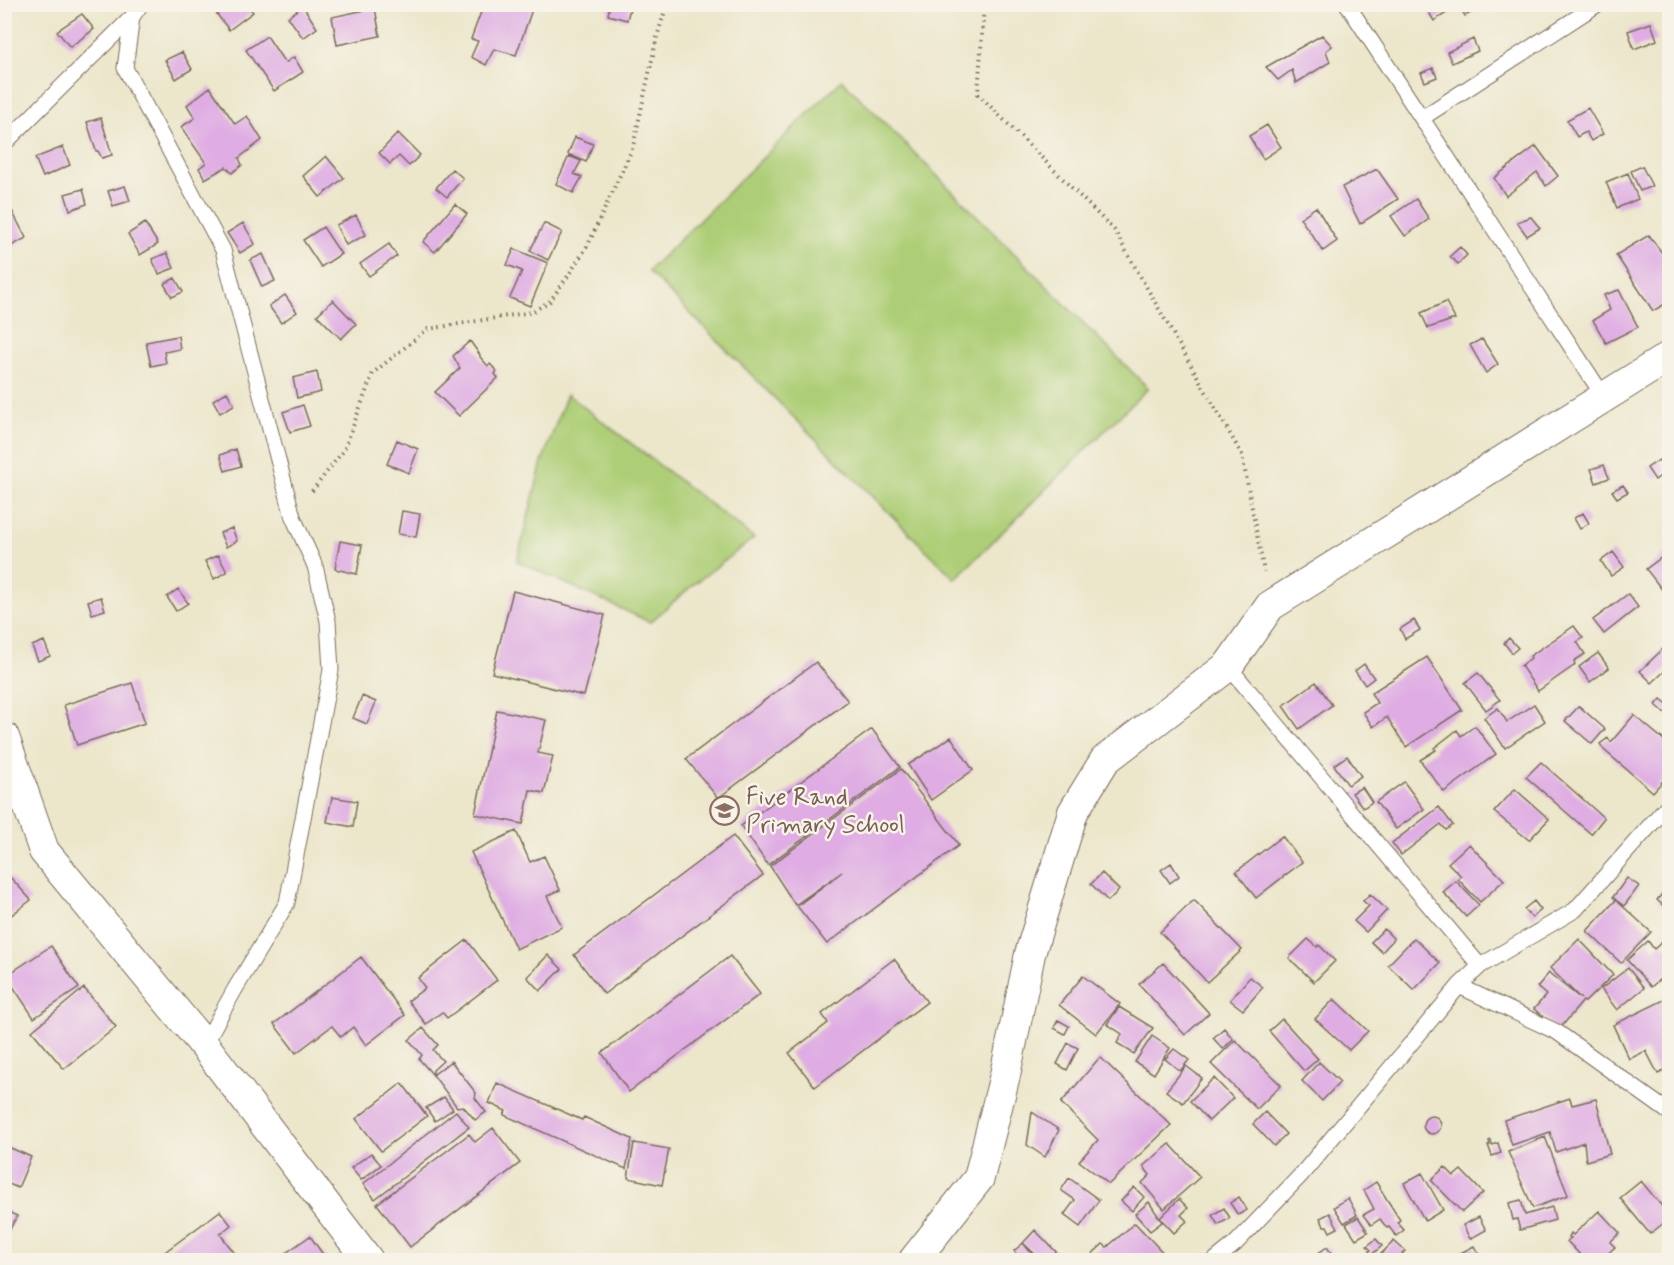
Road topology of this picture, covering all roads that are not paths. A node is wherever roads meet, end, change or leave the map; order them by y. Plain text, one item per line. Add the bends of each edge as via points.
1 (1347, 4) edge
2 (1598, 4) edge
3 (136, 11) edge
4 (1422, 118) junction
5 (4, 144) edge
6 (1670, 356) edge
7 (1604, 397) junction
8 (1228, 666) junction
9 (4, 736) edge
10 (1670, 803) edge
11 (1480, 966) junction
12 (1459, 986) junction
13 (204, 1045) junction
14 (1670, 1113) edge
15 (368, 1260) edge
16 (914, 1260) edge
17 (1215, 1260) edge

1 - 4 lane
2 - 4 lane
3 - 5 lane
3 - 13 lane via 125,68 223,250 293,517 315,566 328,621 331,670 287,903
4 - 7 lane
6 - 7 street
7 - 8 street via 1270,606
8 - 11 lane
8 - 16 street via 1105,760 1073,812 1030,954 979,1178
9 - 13 street via 44,851
10 - 11 lane via 1575,910
11 - 12 lane
12 - 14 lane via 1557,1032
12 - 17 lane via 1301,1175
13 - 15 street

